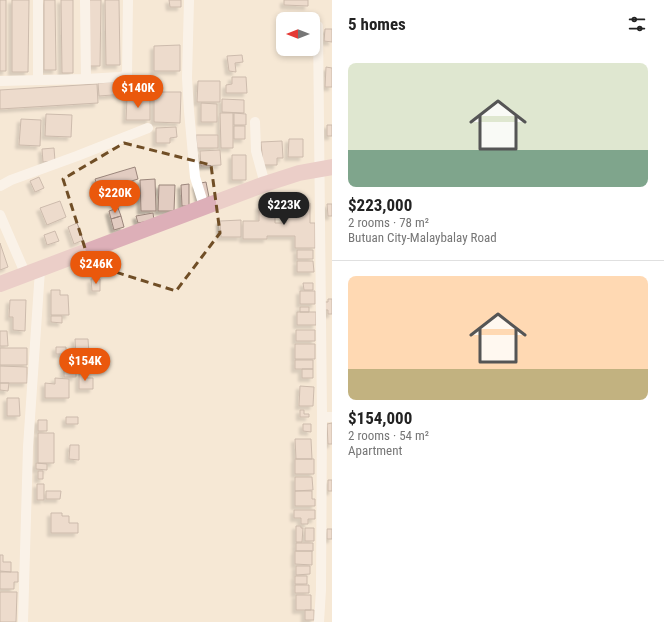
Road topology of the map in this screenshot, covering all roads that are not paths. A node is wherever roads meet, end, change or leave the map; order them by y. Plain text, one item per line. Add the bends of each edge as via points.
1 (38, 0) edge
2 (84, 0) edge
3 (128, 0) edge
4 (188, 0) edge
5 (320, 56) edge
6 (86, 79) junction
7 (38, 80) junction
8 (0, 81) edge
9 (255, 122) dead end
10 (148, 128) dead end
11 (326, 168) edge
12 (266, 184) junction
13 (0, 186) edge
14 (204, 206) junction
15 (0, 215) edge
16 (33, 272) junction
17 (0, 284) edge
18 (327, 417) edge
19 (23, 622) edge
20 (319, 622) edge

1 - 7 street
2 - 6 street
3 - 6 street via 127,75
4 - 14 street via 189,111 195,177
5 - 11 street
6 - 7 street
7 - 8 street
9 - 12 street via 256,150
10 - 13 street
11 - 12 main road via 299,172
11 - 18 street
12 - 14 main road
14 - 16 main road
15 - 16 street
16 - 17 main road
16 - 19 street
18 - 20 street

